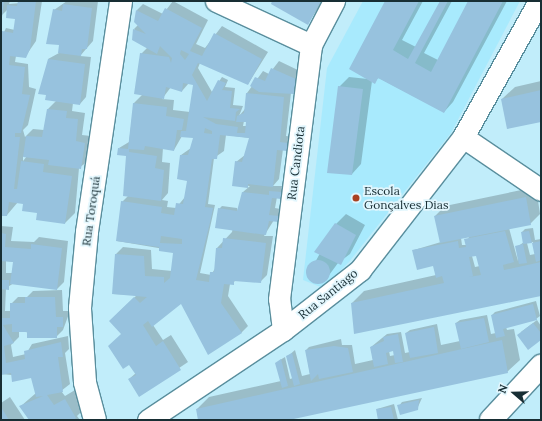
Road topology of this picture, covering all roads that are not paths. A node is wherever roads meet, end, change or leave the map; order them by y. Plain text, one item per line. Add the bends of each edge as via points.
1 (121, 1) edge
2 (216, 1) edge
3 (334, 1) edge
4 (540, 1) edge
5 (311, 45) junction
6 (464, 137) junction
7 (541, 190) edge
8 (283, 330) junction
9 (541, 366) edge
10 (95, 420) edge
11 (148, 420) edge
12 (491, 420) edge

1 - 10 street, Rua Toroquá via 87,232 80,308 85,382
2 - 5 street
3 - 5 street, Rua Candiota
4 - 6 street, Rua Santiago
5 - 8 street, Rua Candiota via 279,299
6 - 7 street
6 - 8 street, Rua Santiago via 360,270
8 - 11 street, Rua Santiago
9 - 12 street

